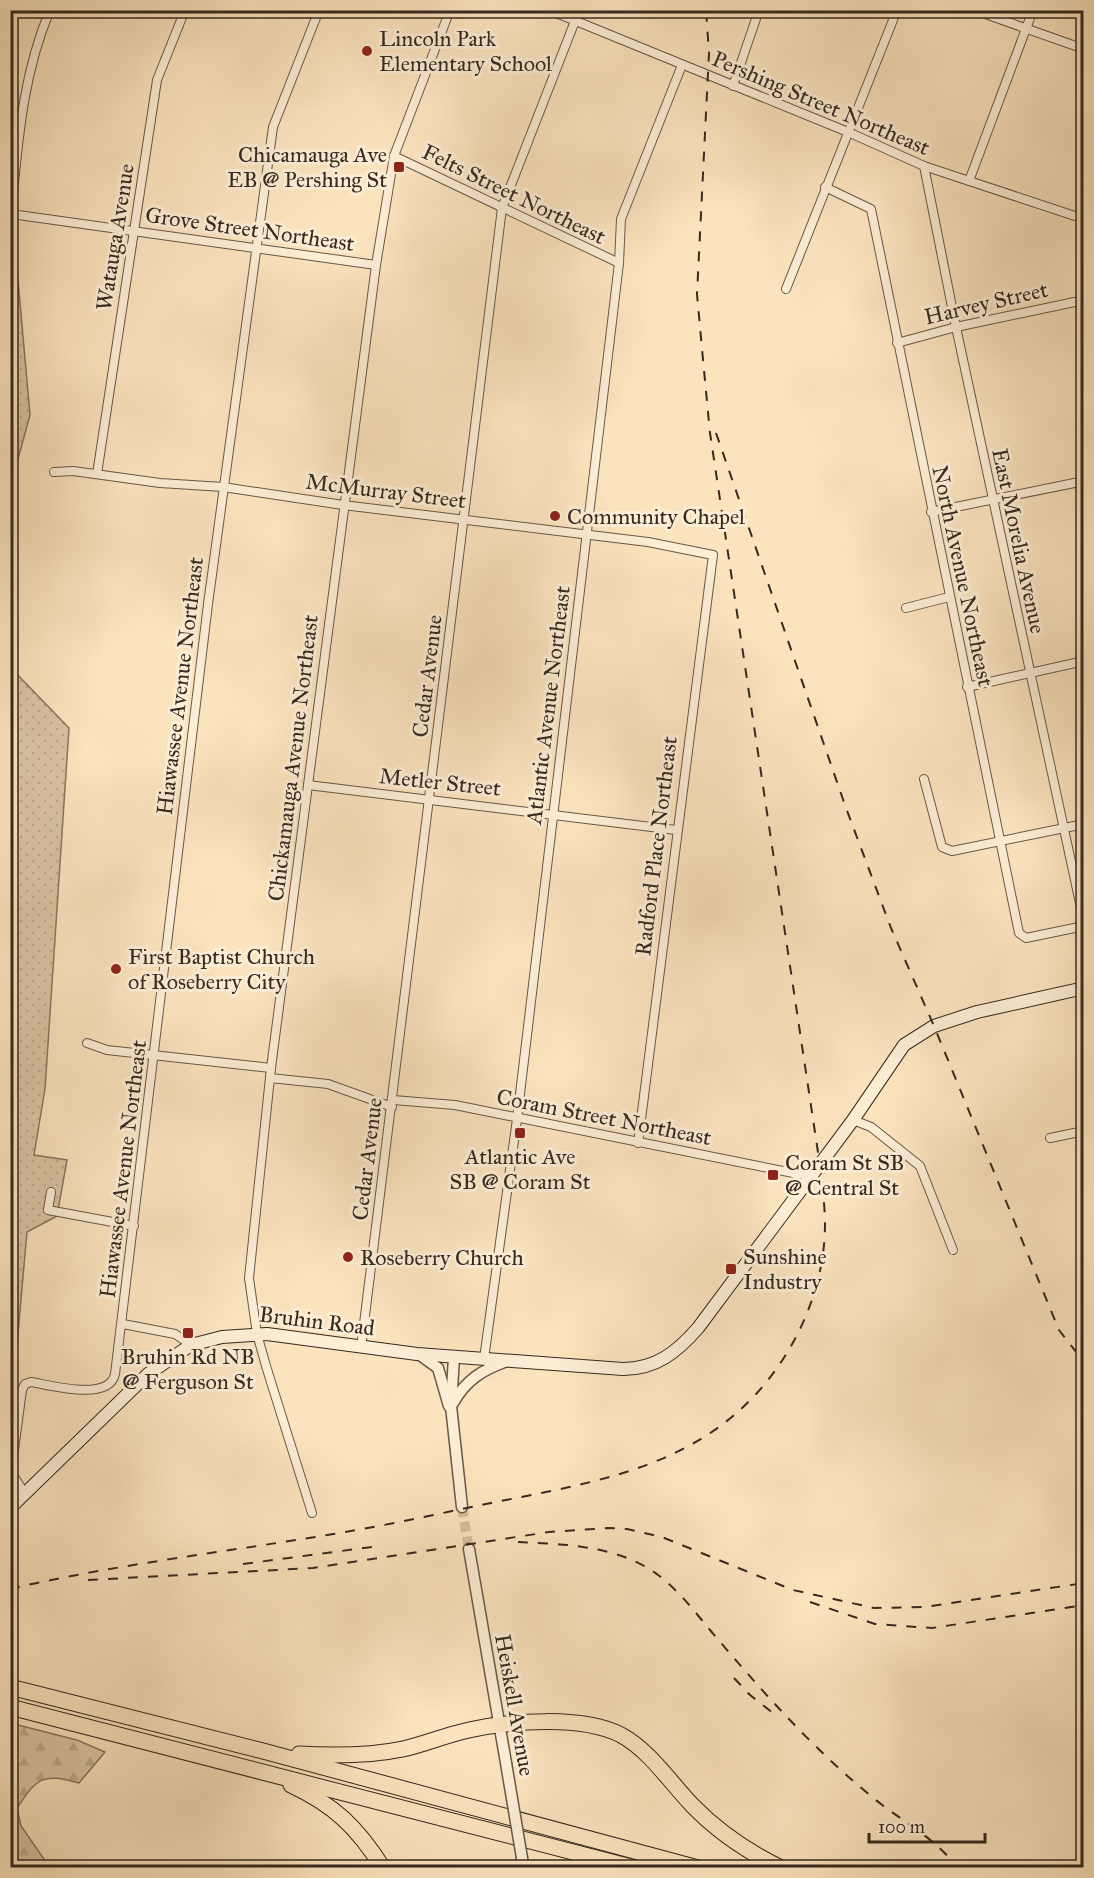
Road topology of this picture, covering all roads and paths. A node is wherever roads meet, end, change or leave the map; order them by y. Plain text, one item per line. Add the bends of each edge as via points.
1 (50, 10) edge
2 (185, 10) edge
3 (319, 10) edge
4 (450, 10) edge
5 (549, 10) edge
6 (759, 10) edge
7 (897, 10) edge
8 (974, 10) edge
9 (1033, 10) edge
10 (575, 21) junction
11 (1026, 29) junction
12 (1083, 49) edge
13 (682, 65) junction
14 (733, 86) junction
15 (848, 132) junction
16 (394, 156) junction
17 (924, 166) junction
18 (969, 181) junction
19 (825, 187) junction
20 (502, 208) junction
21 (11, 214) edge
22 (1083, 219) edge
23 (134, 230) junction
24 (255, 249) junction
25 (620, 263) junction
26 (376, 265) junction
27 (786, 289) dead end
28 (1082, 300) edge
29 (1083, 312) edge
30 (956, 327) junction
31 (897, 343) junction
32 (54, 472) dead end
33 (97, 474) junction
34 (1083, 481) edge
35 (223, 488) junction
36 (992, 500) junction
37 (343, 505) junction
38 (931, 512) junction
39 (464, 519) junction
40 (587, 535) junction
41 (713, 555) joint
42 (949, 597) junction
43 (906, 608) dead end
44 (1083, 661) edge
45 (1029, 672) junction
46 (968, 687) junction
47 (924, 779) dead end
48 (308, 785) junction
49 (430, 800) junction
50 (552, 815) junction
51 (1083, 824) edge
52 (1062, 828) junction
53 (676, 830) junction
54 (1000, 843) junction
55 (1083, 924) edge
56 (1083, 987) edge
57 (87, 1043) dead end
58 (154, 1055) junction
59 (271, 1073) junction
60 (392, 1103) junction
61 (517, 1119) junction
62 (853, 1120) junction
63 (1083, 1131) edge
64 (1050, 1138) dead end
65 (638, 1143) junction
66 (808, 1176) junction
67 (51, 1192) dead end
68 (134, 1226) junction
69 (953, 1250) dead end
70 (123, 1324) junction
71 (257, 1334) junction
72 (191, 1345) junction
73 (361, 1348) junction
74 (417, 1354) junction
75 (454, 1357) junction
76 (484, 1359) junction
77 (507, 1361) junction
78 (451, 1409) junction
79 (25, 1494) junction
80 (462, 1507) tunnel mouth
81 (10, 1508) edge
82 (312, 1513) dead end
83 (469, 1549) tunnel mouth
84 (10, 1687) edge
85 (10, 1707) edge
86 (498, 1726) junction
87 (263, 1751) junction
88 (258, 1770) junction
89 (523, 1863) edge
90 (383, 1868) edge
91 (635, 1868) edge
92 (698, 1868) edge
93 (781, 1868) edge

1 - 21 street via 27,75
2 - 23 street, Watauga Avenue via 158,80
3 - 24 street, Hiawassee Avenue Northeast via 273,128
4 - 16 street, Chickamauga Avenue Northeast
5 - 10 street, Pershing Street Northeast
6 - 14 street
7 - 15 street
8 - 11 street
9 - 11 street
10 - 13 street, Pershing Street Northeast
10 - 20 street, Cedar Avenue
11 - 12 street
11 - 18 street
13 - 14 street, Pershing Street Northeast
13 - 25 street, Atlantic Avenue Northeast via 621,219
14 - 15 street, Pershing Street Northeast
15 - 17 street, Pershing Street Northeast
15 - 19 street
16 - 20 street, Felts Street Northeast
16 - 26 street, Chickamauga Avenue Northeast
17 - 18 street, Pershing Street Northeast
17 - 30 street, East Morelia Avenue
18 - 22 street, Pershing Street Northeast
19 - 27 street
19 - 31 street, North Avenue Northeast via 871,209
20 - 25 street, Felts Street Northeast
20 - 39 street, Cedar Avenue
21 - 23 street, Grove Street Northeast
23 - 24 street, Grove Street Northeast
23 - 33 street, Watauga Avenue
24 - 26 street, Grove Street Northeast
24 - 35 street, Hiawassee Avenue Northeast
25 - 40 street, Atlantic Avenue Northeast
26 - 37 street, Chickamauga Avenue Northeast
28 - 29 street
28 - 30 street, Harvey Street
30 - 31 street, Harvey Street
30 - 36 street, East Morelia Avenue
31 - 38 street, North Avenue Northeast
32 - 33 street, McMurray Street
33 - 35 street, McMurray Street
34 - 36 street
35 - 37 street, McMurray Street
35 - 58 street, Hiawassee Avenue Northeast
36 - 38 street
36 - 45 street, East Morelia Avenue
37 - 39 street, McMurray Street
37 - 48 street, Chickamauga Avenue Northeast
38 - 42 street, North Avenue Northeast
39 - 40 street, McMurray Street
39 - 49 street, Cedar Avenue
40 - 41 street, McMurray Street
40 - 50 street, Atlantic Avenue Northeast
41 - 53 street, Radford Place Northeast
42 - 43 street
42 - 46 street, North Avenue Northeast
44 - 45 street
45 - 46 street
45 - 52 street, East Morelia Avenue
46 - 54 street, North Avenue Northeast
47 - 54 street via 942,848 952,851
48 - 49 street, Metler Street
48 - 59 street, Chickamauga Avenue Northeast
49 - 50 street, Metler Street
49 - 60 street, Cedar Avenue
50 - 53 street, Metler Street
50 - 61 street, Atlantic Avenue Northeast
51 - 52 street
52 - 54 street
52 - 55 street, East Morelia Avenue
53 - 65 street, Radford Place Northeast
54 - 55 street, North Avenue Northeast via 1022,937
56 - 62 main road, Bruhin Road via 934,1026 904,1045
57 - 58 street, Coram Street Northeast via 107,1050
58 - 59 street, Coram Street Northeast
58 - 68 street, Hiawassee Avenue Northeast
59 - 60 street, Coram Street Northeast via 328,1084
59 - 71 street, Chickamauga Avenue Northeast via 249,1278
60 - 61 street, Coram Street Northeast via 455,1105
60 - 73 street, Cedar Avenue
61 - 65 street, Coram Street Northeast
61 - 76 street, Atlantic Avenue Northeast
62 - 66 main road, Bruhin Road
62 - 69 street via 870,1127 920,1166
63 - 64 street
65 - 66 street, Coram Street Northeast
66 - 77 main road, Bruhin Road via 698,1328 664,1360 623,1370
67 - 68 street via 48,1210
68 - 70 street, Hiawassee Avenue Northeast
70 - 72 street via 175,1334
70 - 79 street, Hiawassee Avenue Northeast via 114,1380 104,1388 76,1390 25,1384 11,1472
71 - 72 main road, Bruhin Road via 222,1336
71 - 73 main road, Bruhin Road
71 - 82 street, Chickamauga Avenue Northeast
72 - 79 main road, Bruhin Road via 131,1390
73 - 74 main road, Bruhin Road
74 - 75 main road, Bruhin Road
74 - 78 street via 438,1368
75 - 76 main road, Bruhin Road
75 - 78 street
76 - 77 main road, Bruhin Road
77 - 78 street via 473,1377 460,1390
78 - 80 street
79 - 81 main road, Bruhin Road
83 - 86 street, Heiskell Avenue
84 - 87 highway
85 - 88 highway
86 - 87 highway via 403,1749 360,1754
86 - 89 street, Heiskell Avenue, bridge
86 - 93 highway via 569,1722 595,1725 622,1736 724,1833
87 - 92 highway
88 - 90 highway via 336,1811 357,1830
88 - 91 highway

